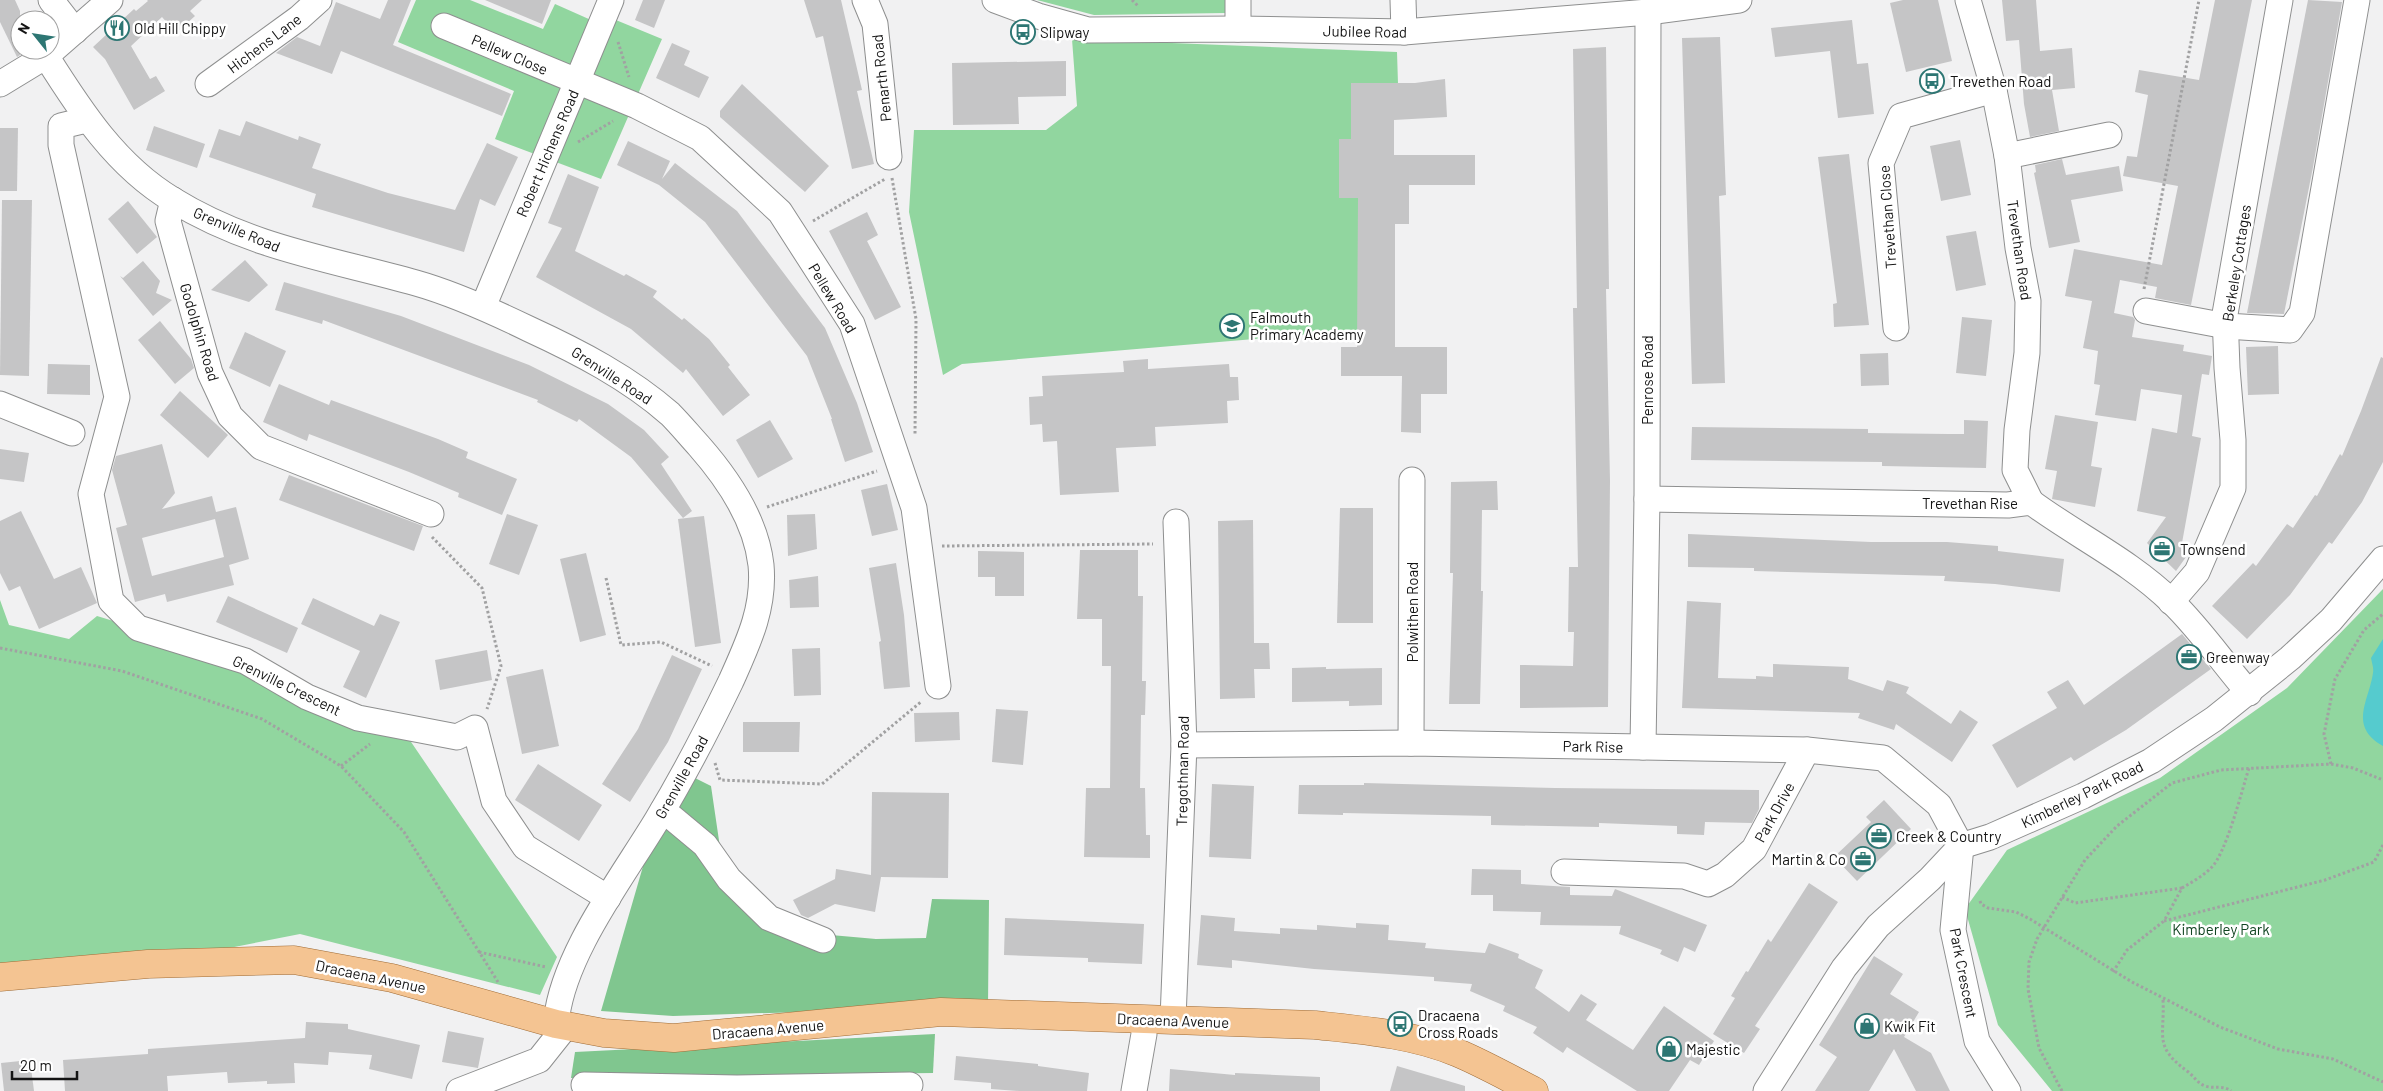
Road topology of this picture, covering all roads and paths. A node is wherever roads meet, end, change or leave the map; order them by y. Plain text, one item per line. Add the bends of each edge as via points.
1 (51, 0) edge
2 (110, 0) edge
3 (319, 0) edge
4 (865, 0) edge
5 (995, 0) edge
6 (1238, 0) edge
7 (1403, 0) edge
8 (1739, 0) edge
9 (1968, 0) edge
10 (2199, 0) edge
11 (2280, 0) edge
12 (2357, 0) edge
13 (609, 4) edge
14 (1549, 11) edge
15 (1648, 12) junction
16 (444, 26) dead end
17 (1238, 29) junction
18 (75, 31) junction
19 (1404, 32) junction
20 (60, 44) edge
21 (39, 60) edge
22 (48, 60) edge
23 (1, 81) edge
24 (576, 82) junction
25 (208, 84) dead end
26 (1994, 90) junction
27 (637, 106) junction
28 (86, 120) junction
29 (2109, 135) dead end
30 (574, 144) dead end
31 (2007, 156) junction
32 (889, 157) dead end
33 (173, 200) junction
34 (814, 220) dead end
35 (483, 307) junction
36 (2146, 311) joint
37 (2226, 326) junction
38 (1896, 328) dead end
39 (0, 404) edge
40 (72, 433) dead end
41 (915, 438) dead end
42 (900, 464) junction
43 (1412, 480) dead end
44 (1647, 499) junction
45 (2031, 502) junction
46 (769, 506) dead end
47 (431, 514) joint
48 (1176, 533) joint
49 (918, 546) junction
50 (2383, 559) edge
51 (606, 578) dead end
52 (2172, 602) junction
53 (2383, 614) edge
54 (0, 648) edge
55 (733, 675) junction
56 (938, 686) joint
57 (2249, 693) junction
58 (475, 728) junction
59 (1412, 743) junction
60 (1184, 746) junction
61 (1644, 747) junction
62 (698, 750) junction
63 (1807, 750) junction
64 (2331, 764) junction
65 (2249, 768) junction
66 (2383, 780) edge
67 (663, 810) junction
68 (2383, 845) edge
69 (1961, 846) junction
70 (1564, 872) dead end
71 (2182, 888) junction
72 (2062, 897) junction
73 (608, 898) junction
74 (1979, 898) dead end
75 (2164, 921) junction
76 (2044, 927) junction
77 (823, 940) dead end
78 (479, 951) junction
79 (567, 972) junction
80 (2113, 972) junction
81 (0, 977) edge
82 (2163, 1000) junction
83 (517, 1013) junction
84 (1143, 1019) junction
85 (1172, 1020) junction
86 (561, 1025) junction
87 (2383, 1082) edge
88 (584, 1085) dead end
89 (910, 1085) dead end
90 (736, 1089) edge
91 (459, 1091) edge
92 (1134, 1091) edge
93 (1534, 1091) edge
94 (1766, 1091) edge
95 (2008, 1091) edge
96 (2062, 1091) edge
97 (2231, 1091) edge

1 - 18 street
2 - 18 street
3 - 25 street, Hichens Lane
4 - 32 street, Penarth Road via 875,24
5 - 17 street, Jubilee Road via 1088,30
6 - 17 street
7 - 19 street
8 - 15 street, Jubilee Road
9 - 26 street, Trevethan Road
10 - 36 path via 2142,302
11 - 37 street, Berkeley Cottages via 2225,314
12 - 37 street via 2302,313 2290,330
13 - 24 street, Robert Hichens Road
13 - 27 path
14 - 15 street, Jubilee Road
14 - 19 street, Jubilee Road
15 - 44 street, Penrose Road
16 - 24 street, Pellew Close
17 - 19 street, Jubilee Road
18 - 20 street
21 - 23 street
22 - 28 street, Grenville Road
24 - 27 street, Pellew Road
24 - 35 street, Robert Hichens Road
26 - 31 street, Trevethan Road
26 - 38 street, Trevethan Close via 1901,116 1884,155 1881,163
27 - 30 path
27 - 42 street, Pellew Road via 700,138 780,212 852,324
28 - 33 street, Grenville Road via 143,179
28 - 58 street, Grenville Crescent via 61,126 61,145 117,397 92,494 110,601 138,628 245,661 308,697 358,718 457,737
29 - 31 street
31 - 45 street, Trevethan Road via 2028,301 2027,353 2017,430 2016,470
33 - 35 street, Grenville Road via 244,236 420,284
33 - 47 street, Godolphin Road via 168,221 210,373 230,416 261,447
34 - 41 path via 892,174 916,319
35 - 55 street, Grenville Road via 574,350 636,388 672,416 716,465 739,500 757,541 761,567 761,597 753,633
36 - 37 street
37 - 52 street, Berkeley Cottages via 2234,440 2233,488 2197,572
39 - 40 street
42 - 46 path
42 - 49 street, Pellew Road via 914,508
43 - 59 street, Polwithen Road
44 - 45 street, Trevethan Rise via 2008,505
44 - 61 street, Penrose Road
45 - 52 street, Trevethan Rise via 2114,556
47 - 58 path via 430,534 482,588 501,666 491,702
48 - 49 path
48 - 60 street, Tregothnan Road
49 - 56 street, Pellew Road
50 - 57 street, Kimberley Park Road via 2331,620
51 - 55 path via 621,646 661,642
52 - 57 street, Trevethan Rise
53 - 64 path via 2364,630 2335,679 2324,734
54 - 78 path via 122,671 262,719 341,766 404,832
55 - 62 street, Grenville Road
56 - 62 path via 822,784 720,780 714,758
57 - 69 street, Kimberley Park Road via 2151,761 2083,796 1990,837
58 - 73 street via 494,801 525,847
59 - 60 street, Park Rise
59 - 61 street, Park Rise
60 - 85 street, Tregothnan Road
61 - 63 street, Park Rise
62 - 67 street, Grenville Road
63 - 69 street, Park Rise via 1883,758 1939,805
63 - 70 street, Park Drive via 1754,849 1725,875 1708,884 1684,876
64 - 65 path
64 - 66 path via 2353,768
65 - 71 path via 2219,856 2212,867
65 - 72 path via 2221,770 2172,783 2117,826 2085,860
67 - 73 street, Grenville Road
67 - 77 street via 705,845 729,879 770,918
68 - 75 path via 2374,862 2325,880
69 - 94 street, Kimberley Park Road via 1878,926 1844,968
69 - 95 street, Park Crescent via 1952,930 1977,1041
71 - 72 path via 2075,903
71 - 75 path
72 - 76 path
73 - 79 street, Grenville Road
74 - 76 path via 1981,904 1988,908 2016,912
75 - 80 path via 2127,950
76 - 80 path
76 - 96 path via 2029,962 2028,989 2039,1048
78 - 79 path
78 - 83 path
79 - 86 street, Grenville Road via 557,1009
80 - 82 path
81 - 83 main road, Dracaena Avenue via 148,964 294,960 392,978
82 - 87 path via 2278,1049 2333,1059
82 - 97 path via 2161,1040 2164,1048 2197,1081 2205,1086
83 - 86 main road, Dracaena Avenue
84 - 85 main road, Dracaena Avenue
84 - 86 main road, Dracaena Avenue via 941,1012 674,1038 604,1033
84 - 92 street via 1144,1034
85 - 93 main road, Dracaena Avenue via 1315,1025 1374,1032 1457,1052
86 - 91 street via 539,1060
88 - 90 street
89 - 90 street

